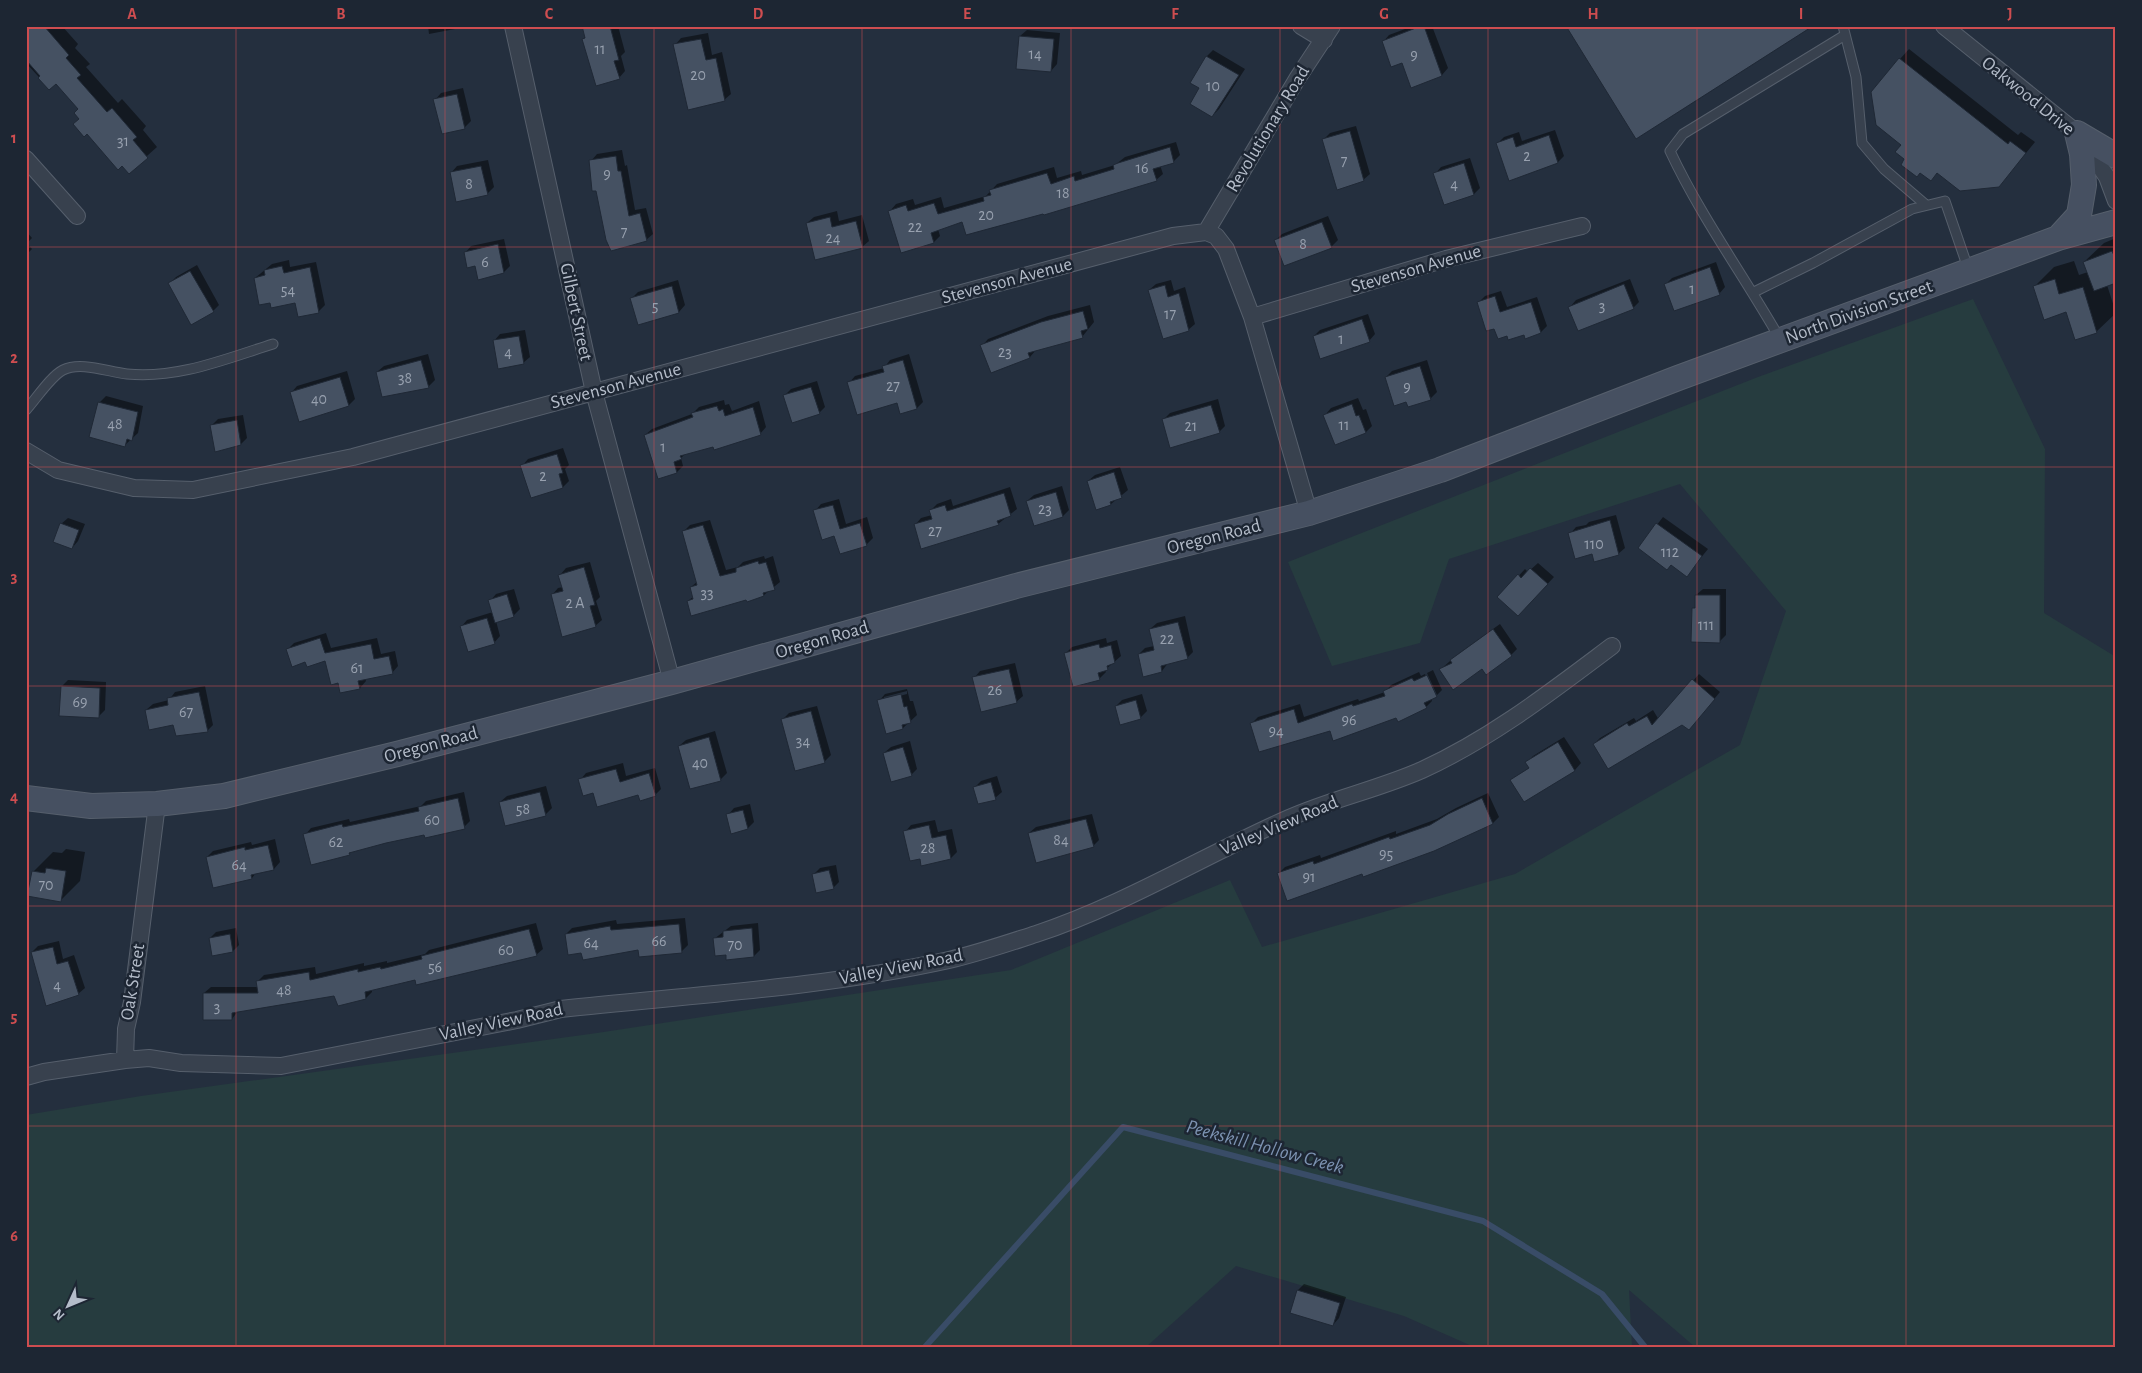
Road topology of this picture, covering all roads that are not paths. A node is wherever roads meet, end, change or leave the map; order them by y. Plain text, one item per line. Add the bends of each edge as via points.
1 (513, 26) edge
2 (1301, 26) edge
3 (1944, 26) edge
4 (1844, 31) edge
5 (1328, 33) edge
6 (2077, 133) junction
7 (2116, 156) edge
8 (26, 159) edge
9 (2116, 201) edge
10 (1926, 205) junction
11 (77, 216) dead end
12 (2116, 222) edge
13 (1582, 226) dead end
14 (1206, 232) junction
15 (2058, 238) junction
16 (1969, 271) junction
17 (1754, 292) junction
18 (1252, 317) junction
19 (1782, 341) junction
20 (273, 344) dead end
21 (594, 392) junction
22 (1604, 407) joint
23 (26, 410) edge
24 (26, 451) edge
25 (1309, 513) junction
26 (1612, 646) dead end
27 (672, 682) junction
28 (26, 798) edge
29 (157, 804) junction
30 (124, 1060) junction
31 (26, 1077) edge

1 - 21 street, Gilbert Street
2 - 5 street
3 - 6 street, Oakwood Drive
4 - 10 lane via 1856,77 1862,143 1884,169
4 - 17 lane via 1683,134 1670,151 1712,228
5 - 14 street, Revolutionary Road
6 - 7 street
6 - 9 street, Oakwood Drive via 2107,177
6 - 15 street via 2084,185 2079,215
8 - 11 street
10 - 16 lane via 1945,201
10 - 17 lane via 1912,209
12 - 15 street, North Division Street
13 - 18 street, Stevenson Avenue via 1446,260
14 - 18 street via 1216,236 1226,249
14 - 21 street, Stevenson Avenue via 1173,236
15 - 16 street, North Division Street
16 - 19 street, North Division Street
17 - 19 lane
18 - 25 street
19 - 22 street, North Division Street
20 - 23 lane via 174,374 152,376 71,368 62,370
21 - 24 street, Stevenson Avenue via 353,457 194,490 134,488 58,470
21 - 27 street, Gilbert Street
22 - 25 street, Oregon Road via 1440,470
25 - 27 street, Oregon Road via 1016,586
26 - 30 street, Valley View Road via 1478,741 1422,770 1307,810 1130,895 1039,933 952,959 836,980 561,1009 281,1066 182,1063 149,1058
27 - 29 street, Oregon Road via 224,796
28 - 29 street, Oregon Road via 92,806
29 - 30 street, Oak Street
30 - 31 street

